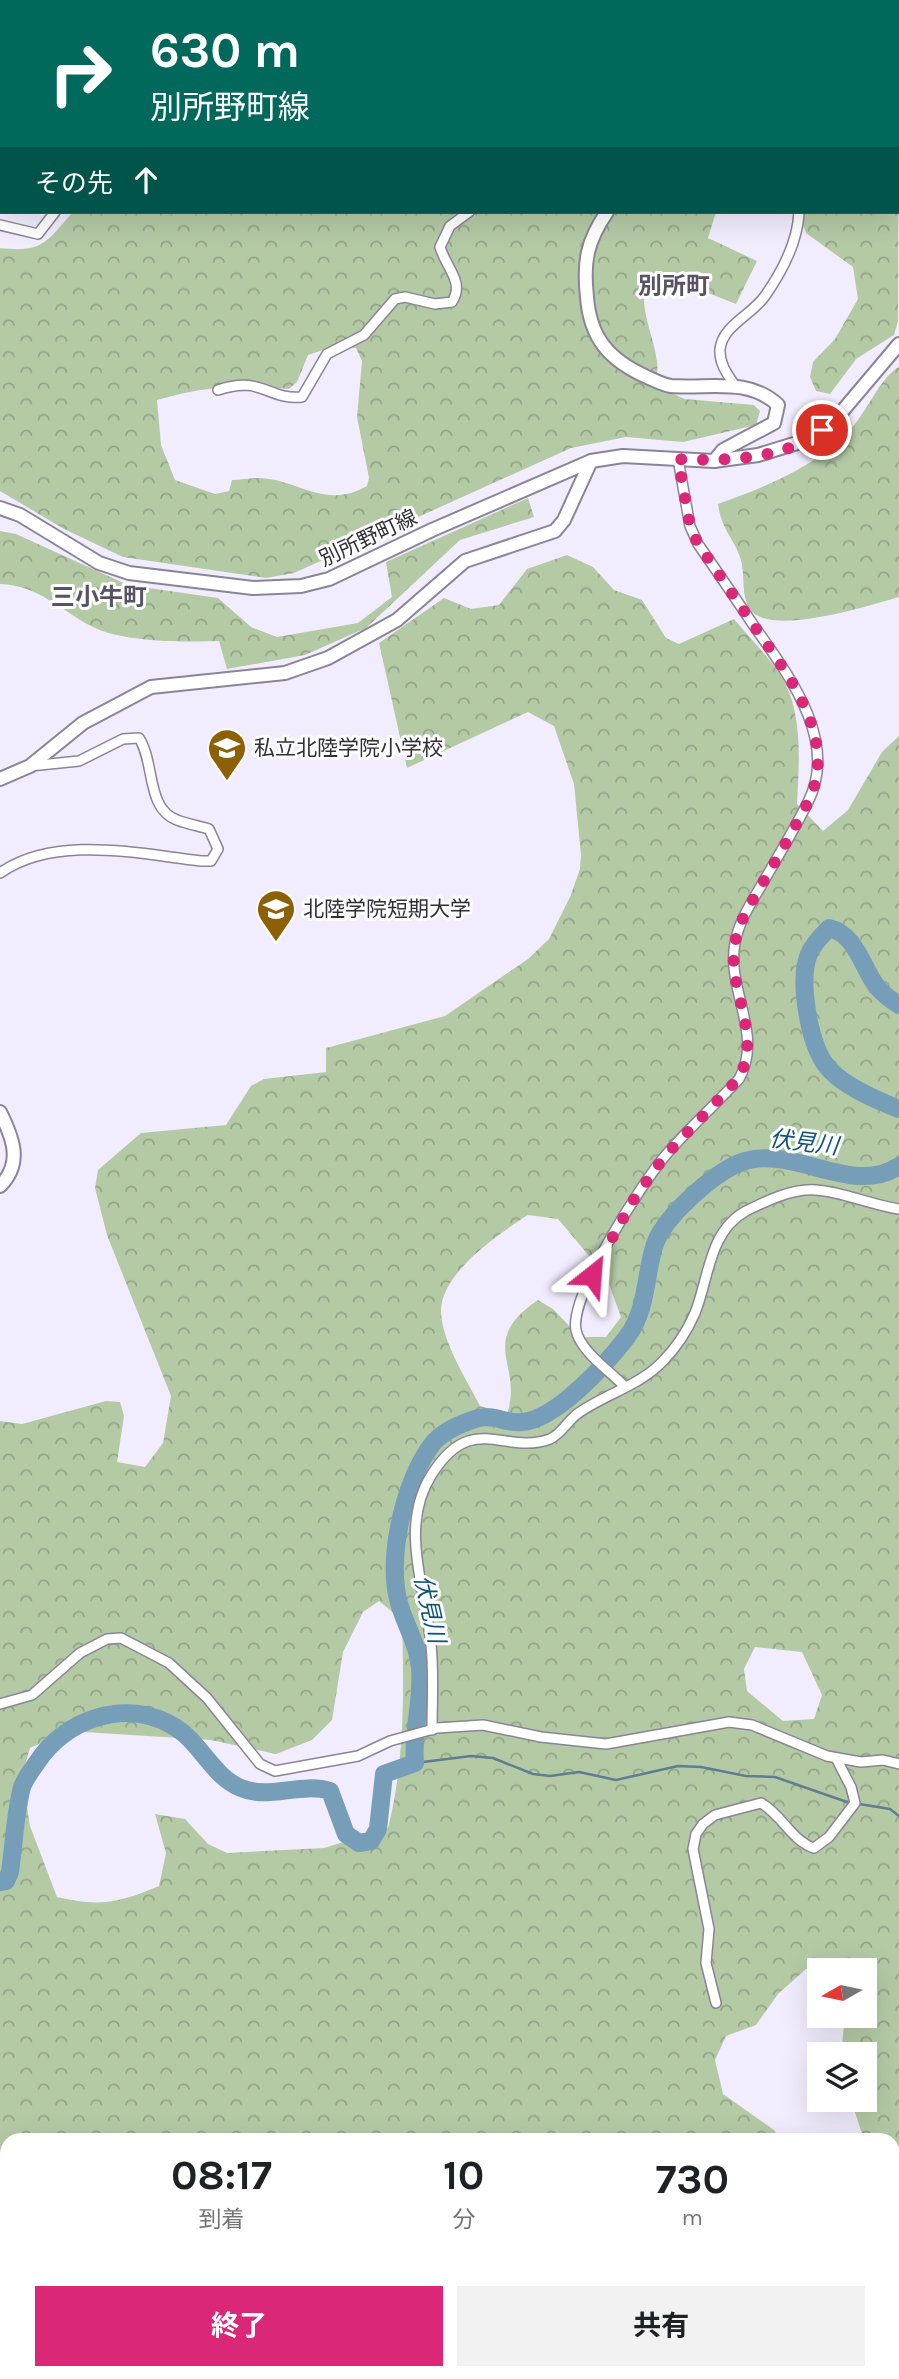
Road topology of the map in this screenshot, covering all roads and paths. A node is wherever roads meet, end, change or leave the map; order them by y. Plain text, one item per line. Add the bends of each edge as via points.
1 (53, 214) edge
2 (466, 214) edge
3 (606, 214) edge
4 (799, 214) edge
5 (0, 225) edge
6 (899, 344) edge
7 (734, 384) junction
8 (218, 390) dead end
9 (678, 459) junction
10 (592, 461) junction
11 (714, 461) junction
12 (0, 508) edge
13 (30, 766) junction
14 (0, 779) edge
15 (0, 873) edge
16 (0, 1112) edge
17 (0, 1186) edge
18 (899, 1209) edge
19 (624, 1386) junction
20 (0, 1704) edge
21 (432, 1730) junction
22 (836, 1758) junction
23 (899, 1764) edge
24 (716, 2003) dead end

1 - 5 street via 38,234
2 - 8 street via 450,226 440,247 457,282 452,302 396,299 364,335 327,354 302,397 287,398 247,383
3 - 7 main road via 591,235 584,273 588,314 603,348 629,369 668,386
4 - 7 street via 795,239 764,297 723,338 723,366
6 - 11 main road, 別所野町線 via 834,421 810,439 758,455
7 - 11 main road via 768,396 778,405 777,416 774,423 723,450
9 - 10 main road, 別所野町線 via 623,456
9 - 11 main road, 別所野町線
9 - 19 street via 690,526 698,544 792,680 807,710 816,753 815,785 745,911 735,943 733,958 749,1044 745,1068 664,1157 632,1202 598,1260 576,1316 576,1331 586,1348
10 - 12 main road, 別所野町線 via 328,579 274,589 129,573 99,563 20,515
10 - 13 main road via 555,531 465,561 397,620 348,647 285,673 151,687 83,723
13 - 14 main road
13 - 15 street via 79,761 123,740 139,738 146,746 156,801 164,813 209,829 218,849 211,861 72,852 31,858
16 - 17 main road via 15,1157 11,1174
18 - 19 street via 815,1189 787,1194 743,1213 716,1243 694,1314 677,1343 655,1368
19 - 21 street via 574,1416 552,1438 537,1442 494,1437 468,1440 432,1474 415,1523 431,1643
20 - 21 street via 32,1695 80,1653 107,1639 121,1638 169,1663 207,1698 260,1764 275,1771 358,1756 390,1741
21 - 22 street via 483,1725 606,1744 729,1722 752,1725
22 - 23 street
22 - 24 street via 855,1803 814,1848 804,1845 776,1811 761,1803 715,1815 696,1834 693,1849 709,1929 706,1963

